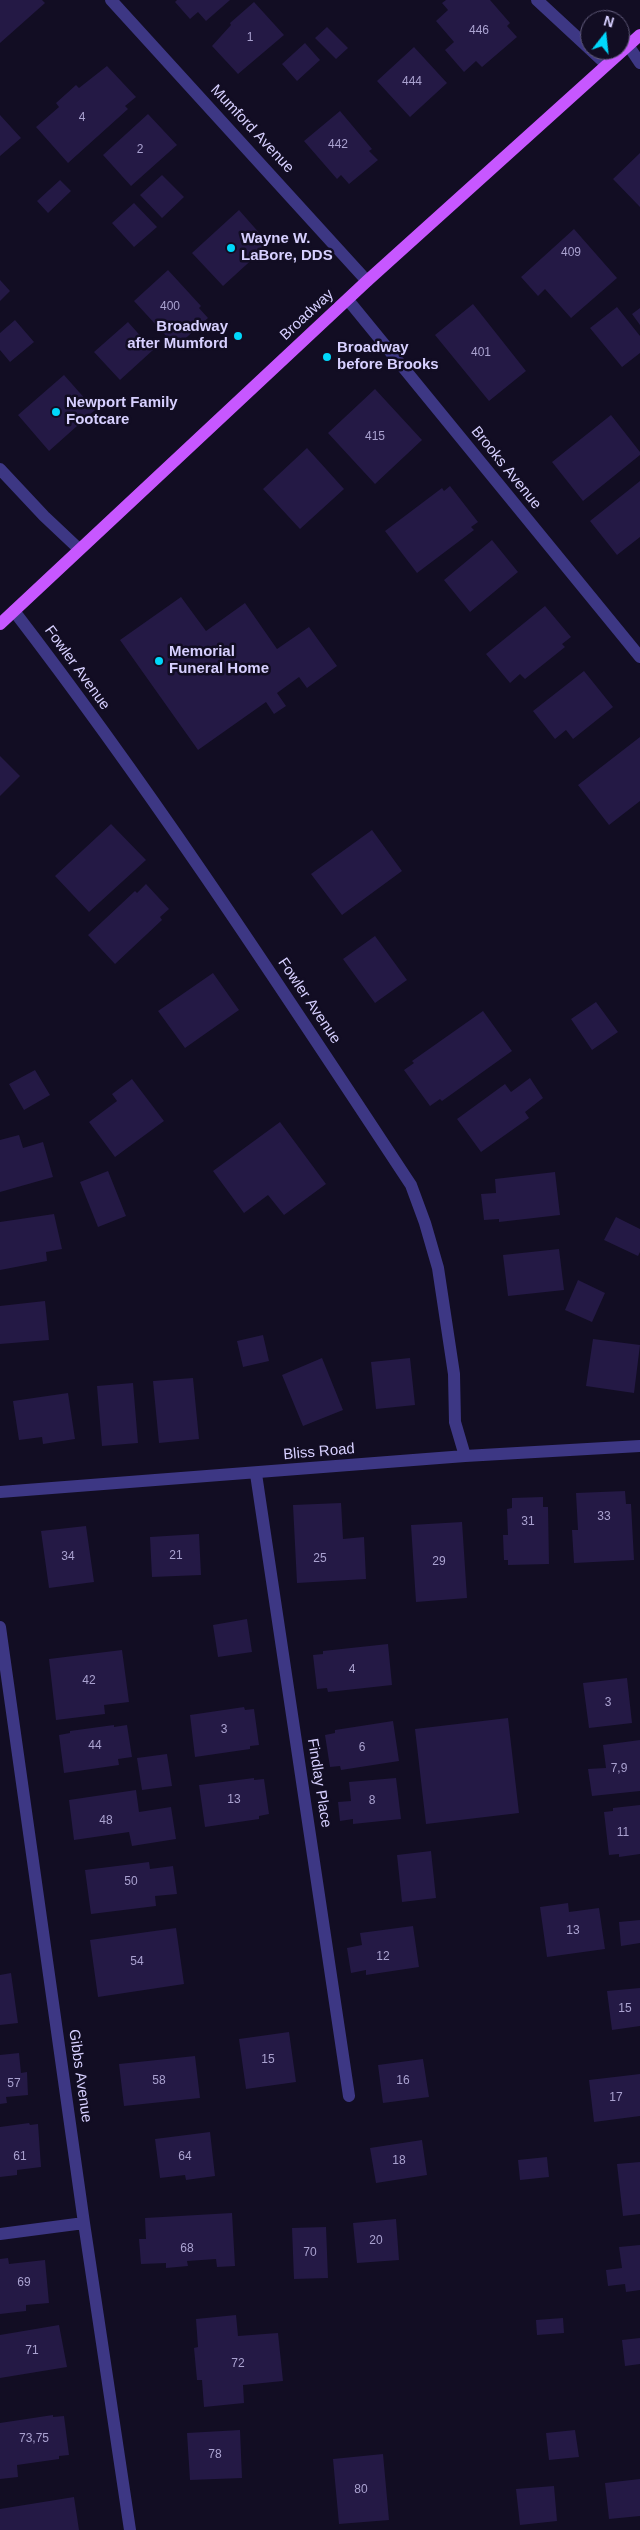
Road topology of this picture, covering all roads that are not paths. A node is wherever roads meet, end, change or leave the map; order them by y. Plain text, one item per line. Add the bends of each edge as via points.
1 (111, 0) edge
2 (537, 0) edge
3 (640, 35) edge
4 (630, 43) edge
5 (630, 48) edge
6 (611, 60) edge
7 (640, 63) edge
8 (606, 64) junction
9 (367, 281) junction
10 (348, 300) junction
11 (0, 470) edge
12 (79, 549) junction
13 (14, 611) junction
14 (0, 624) edge
15 (640, 657) edge
16 (640, 1446) edge
17 (465, 1456) junction
18 (256, 1474) junction
19 (0, 1492) edge
20 (0, 1627) edge
21 (349, 2096) dead end
22 (84, 2223) junction
23 (0, 2234) edge
24 (130, 2530) edge

1 - 9 street, Mumford Avenue
2 - 8 street
3 - 4 main road, Broadway
5 - 7 street
6 - 8 main road, Broadway
8 - 9 main road, Broadway
9 - 10 main road, Broadway
10 - 12 main road, Broadway
10 - 15 street, Brooks Avenue
11 - 12 street
12 - 13 main road, Broadway
13 - 14 main road, Broadway
13 - 17 street, Fowler Avenue via 191,854 411,1185 438,1268 454,1374 455,1422
16 - 17 street, Bliss Road
17 - 18 street, Bliss Road
18 - 19 street, Bliss Road
18 - 21 street, Findlay Place
20 - 22 street, Gibbs Avenue
22 - 23 street
22 - 24 street, Gibbs Avenue

